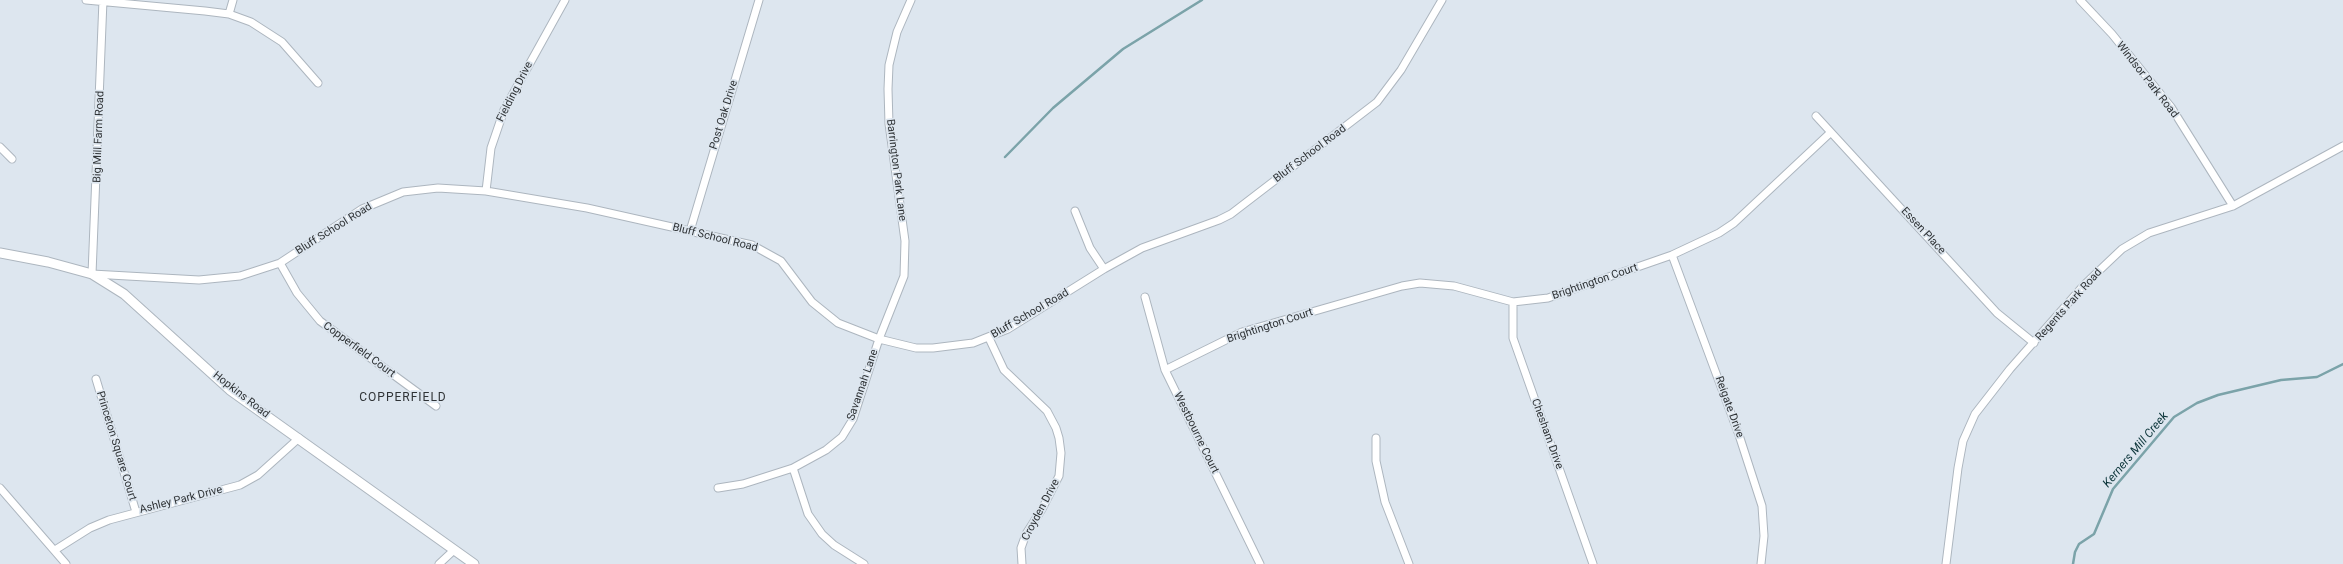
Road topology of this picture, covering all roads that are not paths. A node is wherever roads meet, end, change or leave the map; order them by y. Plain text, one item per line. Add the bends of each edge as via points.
1 (86, 0) edge
2 (233, 0) edge
3 (564, 0) edge
4 (759, 0) edge
5 (911, 0) edge
6 (1442, 0) edge
7 (2080, 0) edge
8 (103, 1) edge
9 (229, 14) junction
10 (318, 83) dead end
11 (1816, 116) dead end
12 (1830, 134) junction
13 (2343, 146) edge
14 (0, 147) edge
15 (12, 158) dead end
16 (486, 191) junction
17 (2233, 206) junction
18 (1075, 211) dead end
19 (690, 231) junction
20 (0, 253) edge
21 (1672, 256) junction
22 (280, 263) junction
23 (1104, 269) junction
24 (92, 274) junction
25 (1145, 297) dead end
26 (1513, 302) junction
27 (989, 338) junction
28 (879, 339) junction
29 (2034, 343) junction
30 (1165, 370) junction
31 (96, 380) dead end
32 (436, 406) dead end
33 (299, 438) junction
34 (1376, 438) dead end
35 (793, 468) junction
36 (0, 488) edge
37 (718, 488) dead end
38 (136, 512) junction
39 (55, 550) junction
40 (454, 550) junction
41 (66, 564) edge
42 (439, 564) edge
43 (474, 564) edge
44 (864, 564) edge
45 (1022, 564) edge
46 (1260, 564) edge
47 (1409, 564) edge
48 (1593, 564) edge
49 (1761, 564) edge
50 (1946, 564) edge

1 - 8 street
2 - 9 street
3 - 16 street, Fielding Drive via 504,110 491,148
4 - 19 street, Post Oak Drive
5 - 28 street, Barrington Park Lane via 896,38 889,65 888,88 889,124 905,241 904,276
6 - 23 street, Bluff School Road via 1390,86 1377,102 1356,119 1231,214 1142,248
7 - 17 street, Windsor Park Road via 2112,34 2171,107
8 - 9 street
8 - 24 street, Big Mill Farm Road via 100,127
9 - 10 street via 251,22 282,42
11 - 12 street, Essen Place
12 - 21 street, Brightington Court via 1734,223
12 - 29 street, Essen Place via 1997,313
13 - 17 street, Regents Park Road
14 - 15 street
16 - 19 street, Bluff School Road via 587,208
16 - 22 street, Bluff School Road via 438,188 403,192 362,209
17 - 29 street, Regents Park Road via 2149,233 2122,249 2084,285
18 - 23 street via 1090,248
19 - 28 street, Bluff School Road via 768,252 781,260 803,291 824,313 857,332
20 - 24 main road, Hopkins Road
21 - 26 street, Brightington Court via 1563,294
21 - 49 street, Reigate Drive via 1739,435 1762,506 1764,536
22 - 24 street, Bluff School Road via 240,276 199,280
22 - 32 street, Copperfield Court via 297,293 320,321
23 - 27 street, Bluff School Road via 1024,320
24 - 33 main road, Hopkins Road via 124,294 230,390
25 - 30 street, Westbourne Court
26 - 30 street, Brightington Court via 1454,286 1426,283 1402,286 1242,332
26 - 48 street, Chesham Drive via 1513,338
27 - 28 street, Bluff School Road via 973,343 933,348 916,348
27 - 45 street, Croyden Drive via 1004,370 1047,411 1059,438 1059,476 1026,534 1022,548
28 - 35 street, Savannah Lane via 853,420 842,437 826,450
29 - 50 street, Regents Park Road via 1975,414 1963,441
30 - 46 street, Westbourne Court
31 - 38 street, Princeton Square Court
33 - 38 street, Ashley Park Drive via 258,475 240,485
33 - 40 main road, Hopkins Road
34 - 47 street via 1376,461 1385,502
35 - 37 street, Savannah Lane via 743,484
35 - 44 street via 808,514 822,534
36 - 39 street
38 - 39 street, Ashley Park Drive via 90,528
39 - 41 street
40 - 42 street
40 - 43 main road, Hopkins Road

